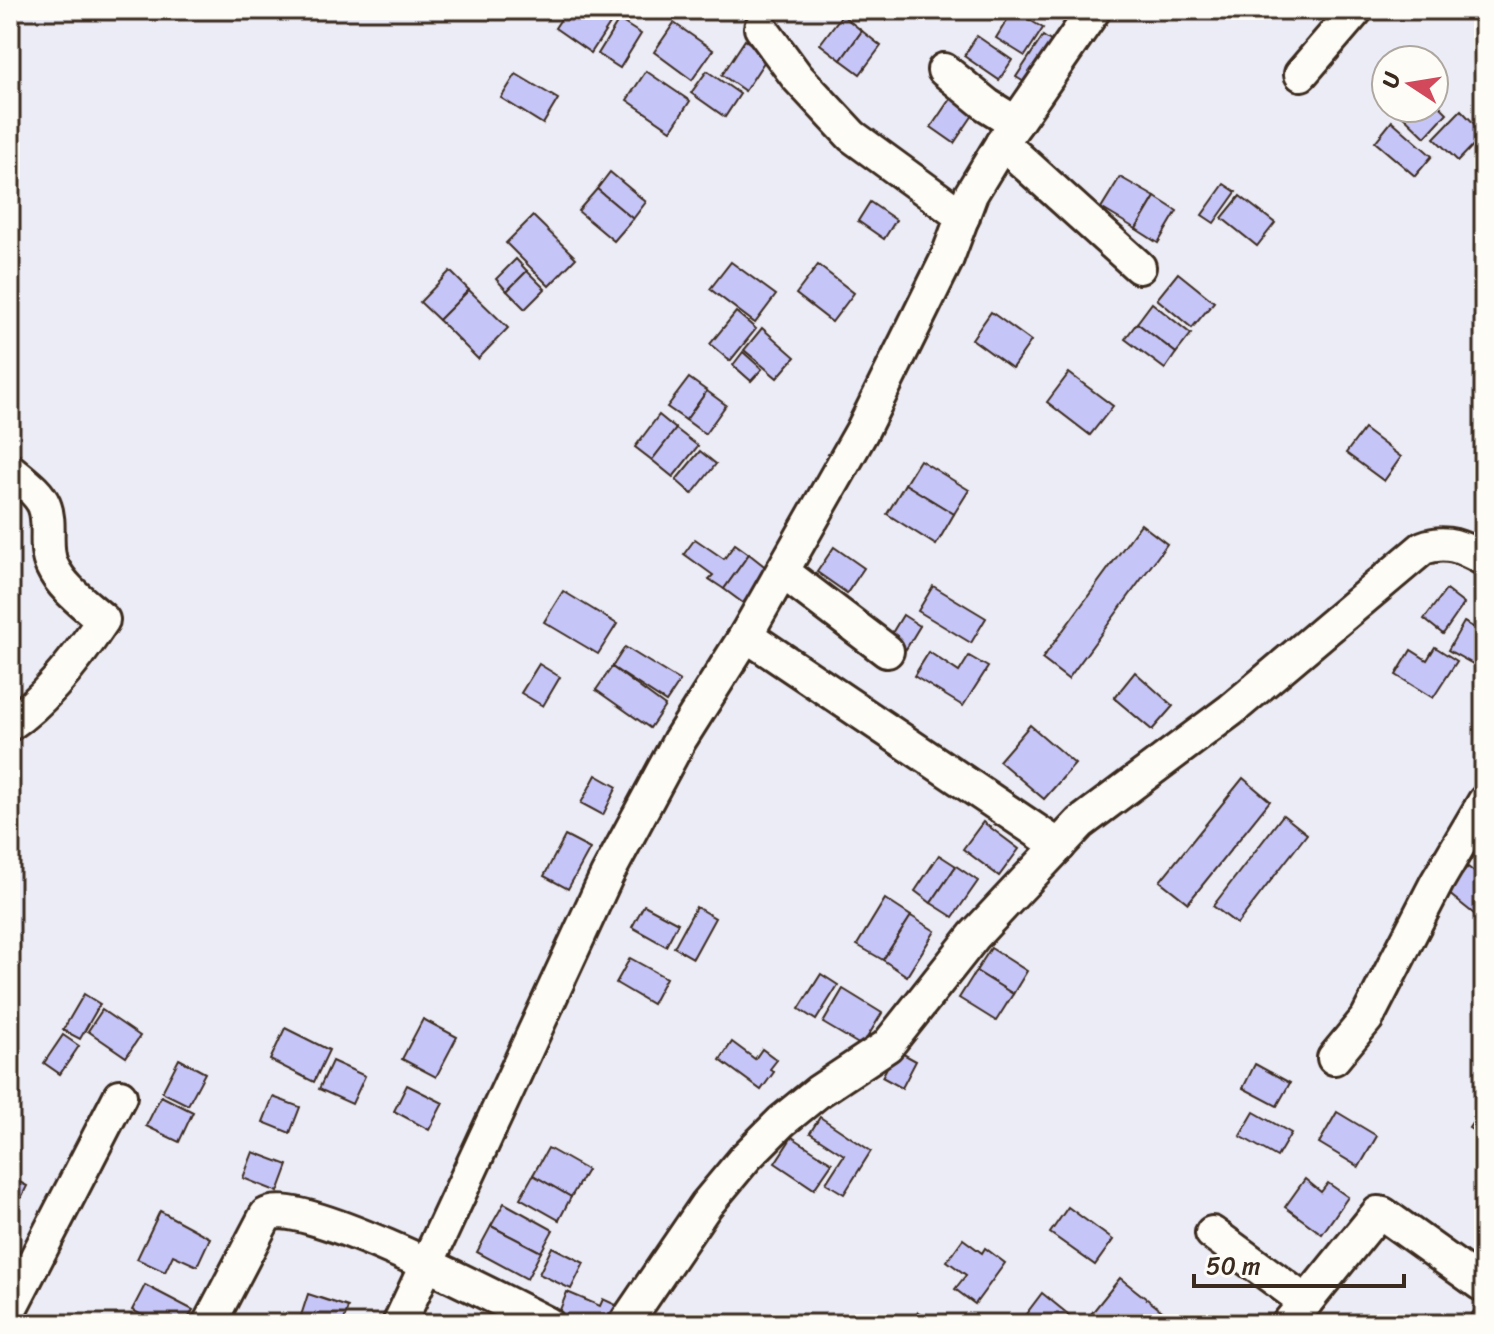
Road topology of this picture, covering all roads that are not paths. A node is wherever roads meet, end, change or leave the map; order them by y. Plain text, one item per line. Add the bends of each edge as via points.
1 (1094, 10) edge
2 (1356, 10) edge
3 (761, 28) dead end
4 (944, 70) dead end
5 (1301, 74) dead end
6 (1009, 133) junction
7 (963, 217) junction
8 (1139, 267) dead end
9 (10, 470) edge
10 (1484, 559) edge
11 (783, 572) junction
12 (746, 635) junction
13 (887, 651) dead end
14 (10, 724) edge
15 (1484, 802) edge
16 (1059, 846) junction
17 (1334, 1058) dead end
18 (120, 1096) dead end
19 (1212, 1233) dead end
20 (427, 1264) junction
21 (1481, 1284) dead end
22 (10, 1309) edge
23 (1297, 1313) edge
24 (209, 1324) edge
25 (399, 1324) edge
26 (548, 1324) edge
27 (625, 1324) edge

1 - 6 street
2 - 5 street
3 - 7 street via 797,77 852,136
4 - 6 street via 987,105
6 - 7 street via 971,194
6 - 8 street
7 - 11 street via 881,393
9 - 14 street via 44,505 53,568 103,620 75,660
10 - 16 street via 1457,545 1423,548 1231,710 1080,823
11 - 12 street
11 - 13 street
12 - 16 street
12 - 20 street via 679,741 607,875
15 - 17 street via 1367,1018
16 - 27 street via 974,936 887,1046 819,1091 746,1157 706,1205
18 - 22 street
19 - 23 street
20 - 24 street via 303,1215 272,1211
20 - 25 street
20 - 26 street
21 - 23 street via 1380,1213

